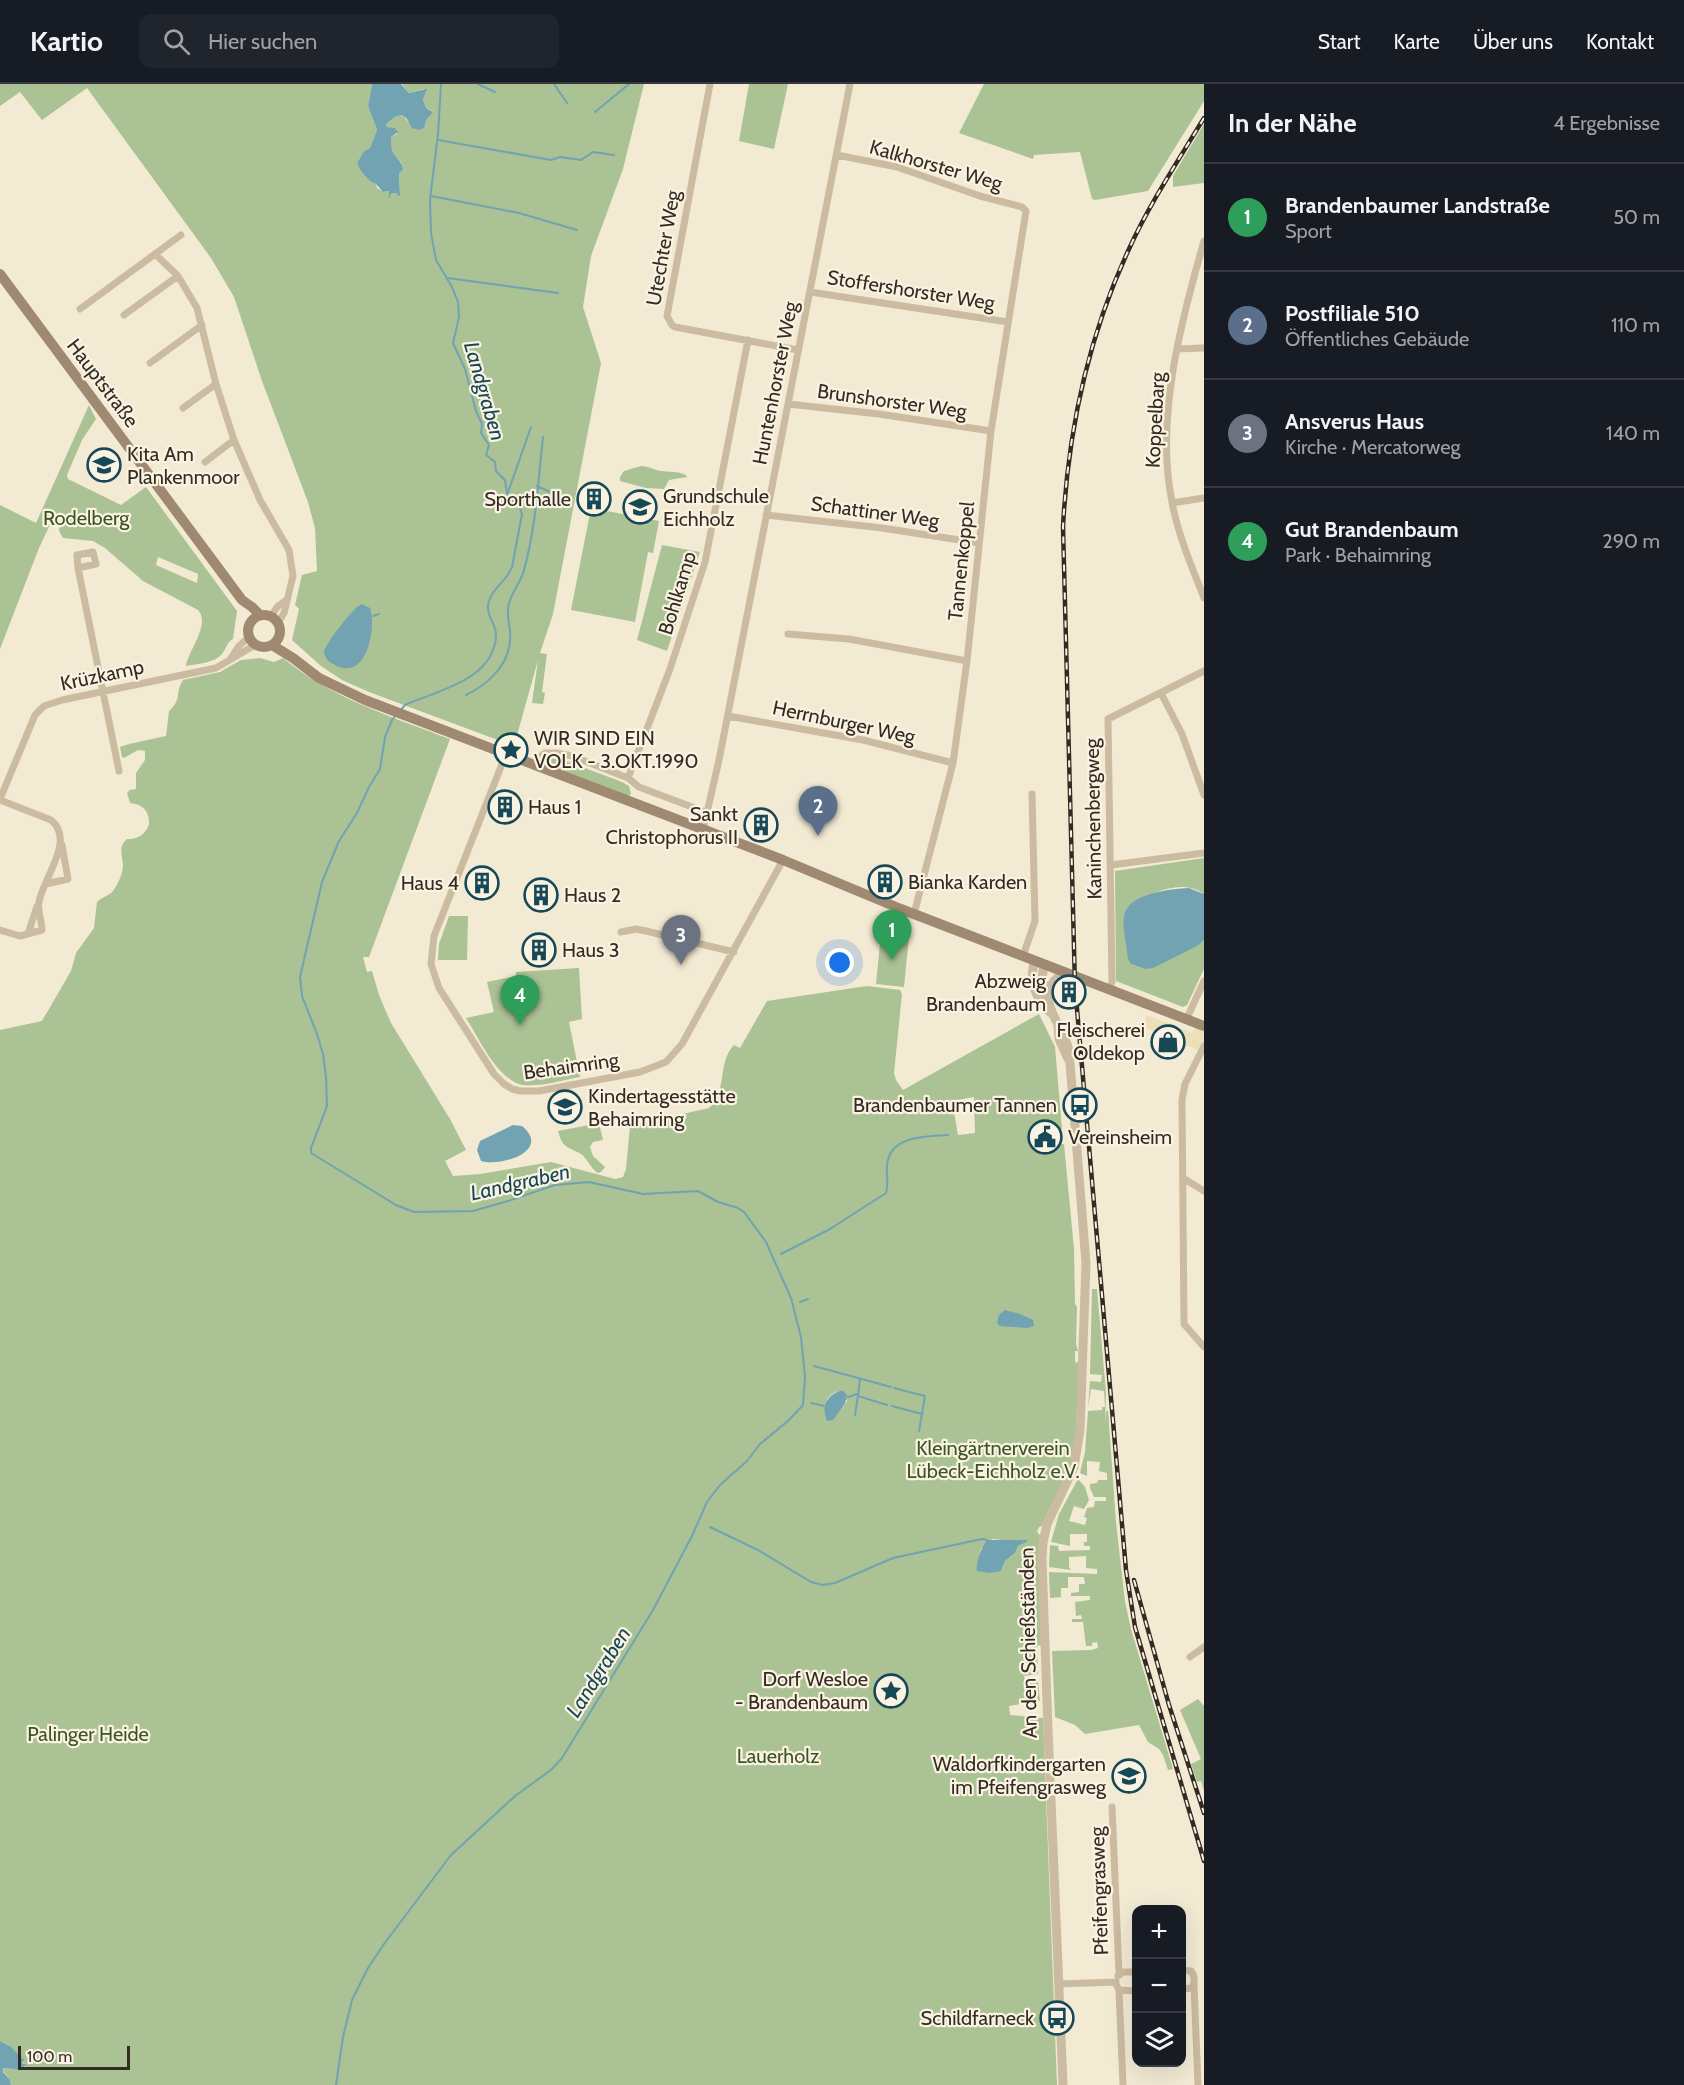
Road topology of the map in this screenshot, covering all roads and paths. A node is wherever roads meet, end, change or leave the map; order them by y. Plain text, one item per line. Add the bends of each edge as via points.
1 (710, 84) edge
2 (850, 84) edge
3 (837, 155) junction
4 (1026, 209) joint
5 (181, 235) dead end
6 (1204, 242) edge
7 (155, 254) junction
8 (0, 274) edge
9 (178, 276) junction
10 (810, 292) junction
11 (80, 309) dead end
12 (124, 315) dead end
13 (1008, 322) junction
14 (202, 325) junction
15 (748, 340) junction
16 (1204, 348) edge
17 (1176, 349) junction
18 (798, 350) junction
19 (150, 363) dead end
20 (216, 384) junction
21 (788, 404) junction
22 (183, 408) dead end
23 (992, 431) junction
24 (234, 440) junction
25 (205, 462) dead end
26 (1204, 498) edge
27 (1172, 503) junction
28 (766, 515) junction
29 (979, 543) junction
30 (78, 568) dead end
31 (1204, 598) edge
32 (242, 600) junction
33 (270, 618) junction
34 (250, 622) junction
35 (788, 634) dead end
36 (252, 641) junction
37 (275, 642) junction
38 (967, 661) junction
39 (1204, 671) edge
40 (104, 691) junction
41 (1161, 693) junction
42 (728, 716) junction
43 (506, 754) junction
44 (953, 763) junction
45 (536, 766) junction
46 (119, 771) dead end
47 (628, 778) junction
48 (1032, 794) dead end
49 (1204, 795) edge
50 (0, 800) edge
51 (708, 813) junction
52 (703, 830) junction
53 (62, 843) junction
54 (1204, 853) edge
55 (783, 860) junction
56 (1111, 865) junction
57 (46, 884) junction
58 (38, 904) junction
59 (914, 914) junction
60 (0, 930) edge
61 (621, 932) dead end
62 (28, 934) junction
63 (734, 952) junction
64 (1023, 956) junction
65 (1039, 962) junction
66 (1065, 972) junction
67 (1204, 981) edge
68 (1109, 990) junction
69 (1050, 1008) junction
70 (1188, 1018) junction
71 (1204, 1026) edge
72 (1204, 1046) edge
73 (1183, 1178) junction
74 (1204, 1191) edge
75 (1204, 1347) edge
76 (1204, 1647) edge
77 (1190, 1657) dead end
78 (1112, 1807) dead end
79 (1186, 1970) edge
80 (1132, 1974) edge
81 (1117, 1978) junction
82 (1059, 1984) junction
83 (1194, 1984) junction
84 (1186, 1989) edge
85 (1119, 1990) junction
86 (1132, 1991) edge
87 (1063, 2085) edge
88 (1123, 2085) edge
89 (1198, 2085) edge

1 - 15 street, Utechter Weg via 667,316 675,327
2 - 3 street, Huntenhorster Weg
3 - 4 street, Kalkhorster Weg via 897,167
3 - 10 street, Huntenhorster Weg
4 - 13 street, Tannenkoppel
5 - 7 street
6 - 17 street, Koppelbarg
7 - 9 street
7 - 11 street
8 - 32 main road, Hauptstraße
9 - 12 street
9 - 14 street via 193,299
10 - 13 street, Stoffershorster Weg
10 - 18 street, Huntenhorster Weg
13 - 23 street, Tannenkoppel
14 - 19 street
14 - 20 street
15 - 18 street, Utechter Weg
15 - 47 street, Bohlkamp via 705,562 673,663
16 - 17 street
17 - 27 street, Koppelbarg via 1168,436
18 - 21 street, Huntenhorster Weg
20 - 22 street
20 - 24 street
21 - 23 street, Brunshorster Weg
21 - 28 street, Huntenhorster Weg
23 - 29 street, Tannenkoppel
24 - 25 street
24 - 33 street via 289,550 293,576 284,613
26 - 27 street
27 - 31 street, Koppelbarg
28 - 29 street, Schattiner Weg
28 - 42 street, Huntenhorster Weg
29 - 38 street, Tannenkoppel
30 - 40 street
32 - 33 main road, Hauptstraße
32 - 34 main road, Hauptstraße
33 - 34 main road
33 - 37 main road via 280,630
34 - 36 main road, Hauptstraße
35 - 38 street via 857,640
36 - 37 main road via 263,648
36 - 40 street, Krüzkamp via 239,646 231,658 216,668
37 - 43 main road via 336,688
38 - 44 street, Tannenkoppel
39 - 41 street, Kaninchenbergweg
40 - 46 street
40 - 50 street, Krüzkamp via 50,703 38,711
41 - 49 street via 1182,734
41 - 56 street, Kaninchenbergweg via 1108,719
42 - 44 street, Herrnburger Weg via 863,740
42 - 51 street, Huntenhorster Weg
43 - 45 main road
43 - 63 street, Behaimring via 431,951 439,988 498,1079 517,1090 539,1091 659,1066 678,1051
44 - 59 street, Tannenkoppel
45 - 47 street via 542,754 557,753
45 - 52 main road
47 - 51 street via 639,787
48 - 64 street via 1035,921
50 - 53 street via 51,820 58,826
51 - 52 street, Huntenhorster Weg
52 - 55 main road
53 - 57 street
53 - 57 street via 68,879
54 - 56 street
55 - 59 main road
55 - 63 street, Behaimring
56 - 68 street, Kaninchenbergweg
57 - 58 street
58 - 62 street
58 - 62 street via 42,930
59 - 64 main road
60 - 62 street via 17,936
61 - 63 street via 646,930
64 - 65 main road
65 - 66 main road
65 - 69 street, An den Schießständen via 1032,971 1035,989 1041,1003
66 - 68 main road
66 - 69 street via 1051,986
67 - 70 street
68 - 70 main road
69 - 82 street, An den Schießständen via 1070,1064 1085,1256 1080,1430 1074,1467 1049,1518 1042,1549
70 - 71 main road
72 - 73 street via 1183,1091
73 - 74 street
73 - 75 street via 1184,1324
76 - 77 street
78 - 81 street, Pfeifengrasweg
79 - 83 street via 1194,1974
80 - 81 street
81 - 82 street
81 - 85 street
82 - 87 street, An den Schießständen
83 - 84 street
83 - 89 street
85 - 86 street
85 - 88 street

